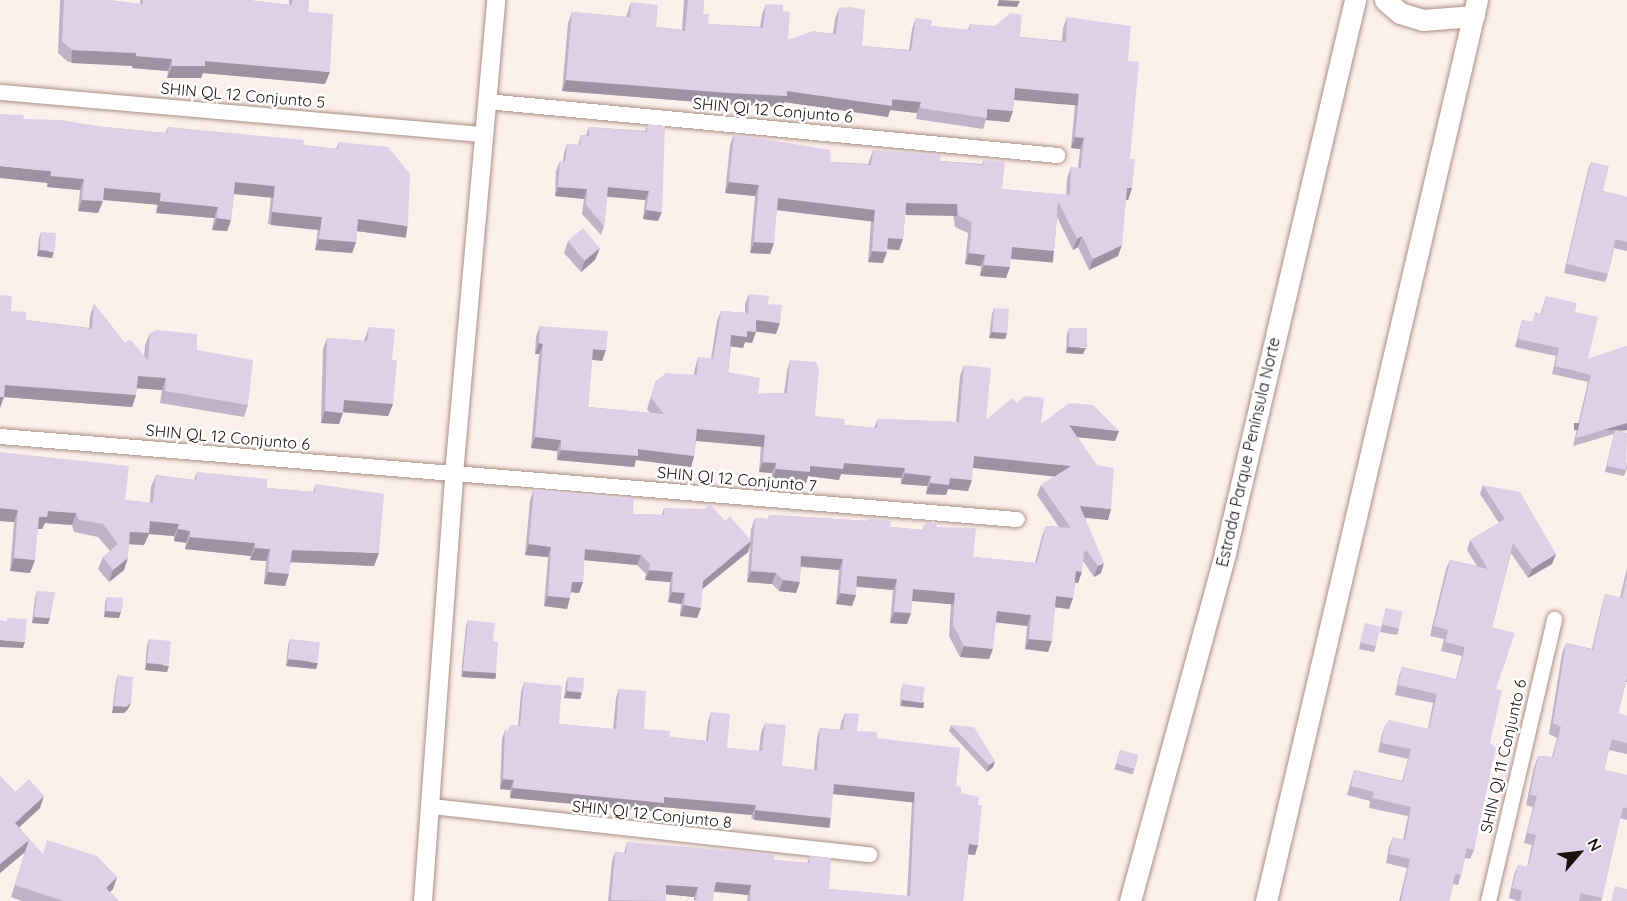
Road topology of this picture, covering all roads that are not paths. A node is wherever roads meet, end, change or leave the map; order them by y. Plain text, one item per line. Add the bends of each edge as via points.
1 (496, 0) edge
2 (1355, 0) edge
3 (1385, 0) edge
4 (1475, 8) edge
5 (0, 92) edge
6 (486, 101) junction
7 (482, 134) junction
8 (1057, 155) dead end
9 (0, 436) edge
10 (454, 474) junction
11 (1017, 519) dead end
12 (1554, 619) dead end
13 (432, 806) junction
14 (869, 854) dead end
15 (423, 901) edge
16 (1130, 901) edge
17 (1266, 901) edge
18 (1488, 901) edge

1 - 6 street
2 - 16 main road, Estrada Parque Península Norte via 1225,553
3 - 4 main road via 1400,13 1423,20
4 - 17 main road
5 - 7 street, SHIN QL 12 Conjunto 5
6 - 7 street
6 - 8 street, SHIN QI 12 Conjunto 6
7 - 10 street
9 - 10 street, SHIN QL 12 Conjunto 6
10 - 11 street, SHIN QI 12 Conjunto 7
10 - 13 street
12 - 18 street, SHIN QI 11 Conjunto 6
13 - 14 street, SHIN QI 12 Conjunto 8
13 - 15 street

